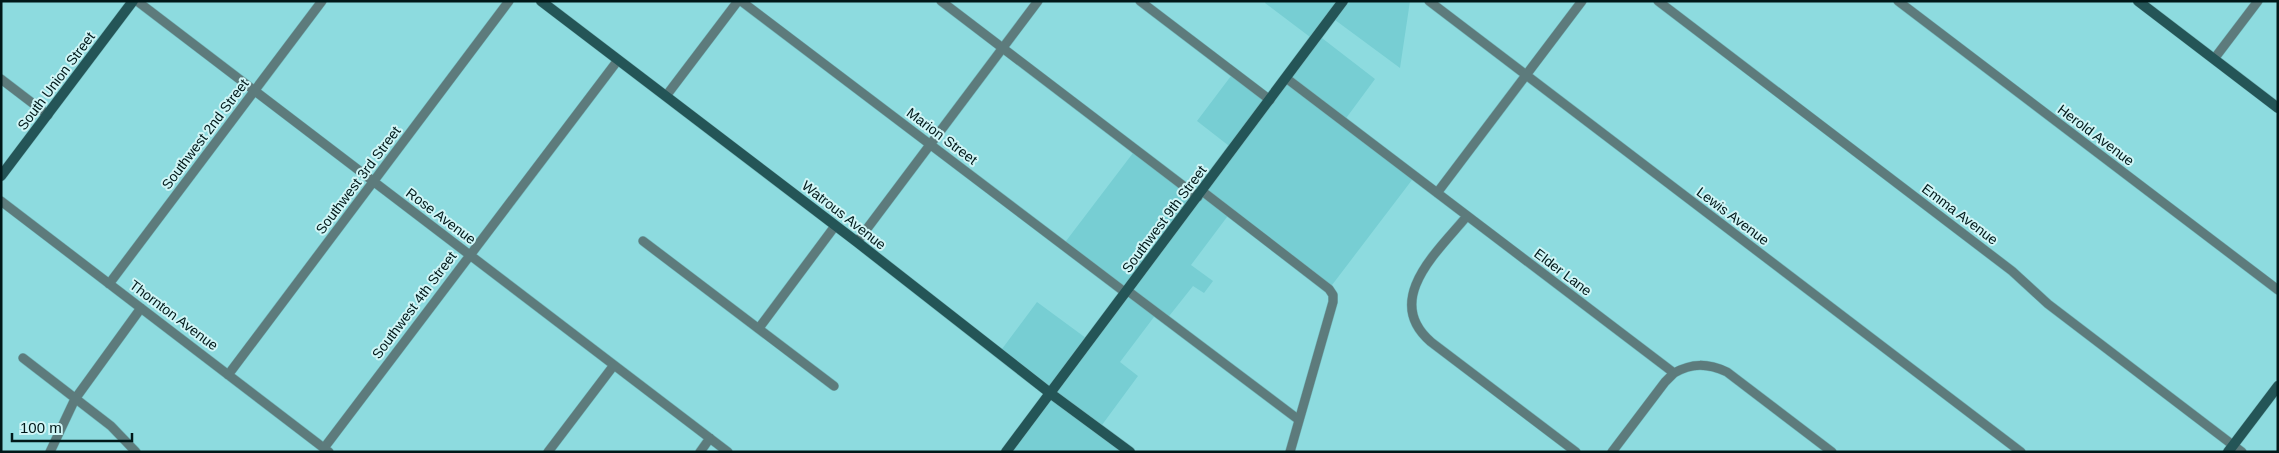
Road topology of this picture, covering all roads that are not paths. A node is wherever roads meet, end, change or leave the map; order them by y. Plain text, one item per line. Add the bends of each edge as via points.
1 (133, 1) edge
2 (137, 1) edge
3 (322, 1) edge
4 (509, 1) edge
5 (541, 1) edge
6 (740, 1) edge
7 (941, 1) edge
8 (1038, 1) edge
9 (1140, 1) edge
10 (1429, 1) edge
11 (1582, 1) edge
12 (1658, 1) edge
13 (1898, 1) edge
14 (2138, 1) edge
15 (2258, 1) edge
16 (1342, 2) edge
17 (1003, 48) junction
18 (2214, 59) junction
19 (618, 60) junction
20 (1526, 75) junction
21 (1286, 78) junction
22 (1, 80) edge
23 (254, 91) junction
24 (666, 96) junction
25 (1270, 100) junction
26 (2278, 108) edge
27 (48, 115) junction
28 (930, 145) junction
29 (1, 176) edge
30 (373, 182) junction
31 (1437, 193) junction
32 (1200, 194) junction
33 (1, 201) edge
34 (1467, 216) junction
35 (836, 226) junction
36 (644, 241) dead end
37 (857, 242) junction
38 (469, 255) junction
39 (110, 284) junction
40 (2278, 290) edge
41 (1127, 292) junction
42 (141, 308) junction
43 (758, 328) junction
44 (23, 358) dead end
45 (614, 364) junction
46 (1674, 373) junction
47 (228, 375) junction
48 (834, 386) dead end
49 (2278, 386) edge
50 (1050, 393) junction
51 (75, 399) junction
52 (1299, 420) junction
53 (710, 438) junction
54 (327, 450) edge
55 (2234, 450) edge
56 (50, 452) edge
57 (136, 452) edge
58 (548, 452) edge
59 (700, 452) edge
60 (728, 452) edge
61 (1006, 452) edge
62 (1130, 452) edge
63 (1290, 452) edge
64 (1576, 452) edge
65 (1612, 452) edge
66 (1832, 452) edge
67 (2021, 452) edge

1 - 27 street, South Union Street
2 - 23 street, Rose Avenue
3 - 23 street, Southwest 2nd Street
4 - 30 street, Southwest 3rd Street
5 - 19 street, Watrous Avenue
6 - 24 street
6 - 28 street, Marion Street
7 - 17 street
8 - 17 street
9 - 25 street
10 - 20 street, Lewis Avenue
11 - 20 street
12 - 55 street, Emma Avenue via 2004,265 2048,304
13 - 40 street, Herold Avenue
14 - 18 street
15 - 18 street
16 - 21 street, Southwest 9th Street
17 - 28 street
17 - 32 street
18 - 26 street
19 - 24 street, Watrous Avenue
19 - 38 street, Southwest 4th Street
20 - 31 street
20 - 67 street, Lewis Avenue
21 - 25 street, Southwest 9th Street
21 - 31 street, Elder Lane
22 - 27 street
23 - 30 street, Rose Avenue
23 - 39 street, Southwest 2nd Street
24 - 35 street, Watrous Avenue
25 - 32 street, Southwest 9th Street
27 - 29 street, South Union Street
28 - 37 street
28 - 41 street, Marion Street
30 - 38 street, Rose Avenue
30 - 47 street, Southwest 3rd Street
31 - 34 street, Elder Lane
32 - 41 street, Southwest 9th Street
32 - 52 street via 1329,288 1333,295
33 - 39 street, Thornton Avenue
34 - 46 street, Elder Lane
34 - 64 street via 1426,266 1412,295 1414,322 1431,342
35 - 37 street, Watrous Avenue
35 - 43 street
36 - 43 street
37 - 50 street, Watrous Avenue
38 - 45 street, Rose Avenue
38 - 54 street, Southwest 4th Street
39 - 42 street, Thornton Avenue
41 - 50 street, Southwest 9th Street
41 - 52 street, Marion Street
42 - 47 street, Thornton Avenue
42 - 51 street
43 - 48 street
44 - 51 street
45 - 53 street, Rose Avenue
45 - 58 street
46 - 65 street
46 - 66 street via 1699,364 1727,372
47 - 54 street, Thornton Avenue
49 - 55 street
50 - 61 street, Southwest 9th Street
50 - 62 street, Watrous Avenue
51 - 56 street
51 - 57 street via 111,426
52 - 63 street
53 - 59 street
53 - 60 street, Rose Avenue

